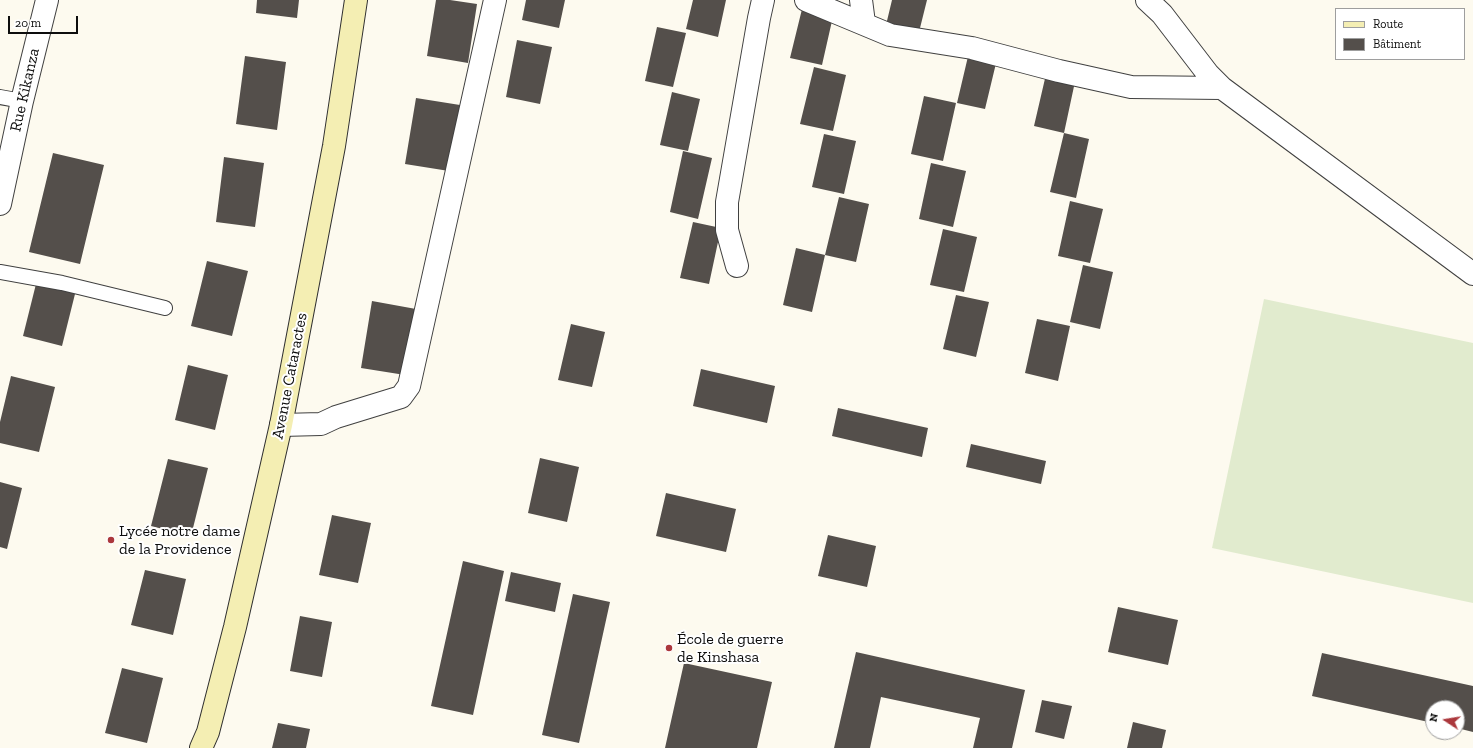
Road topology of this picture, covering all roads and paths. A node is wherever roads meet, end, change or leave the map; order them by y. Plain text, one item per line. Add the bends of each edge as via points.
1 (47, 0) edge
2 (356, 0) edge
3 (495, 0) edge
4 (763, 0) edge
5 (806, 0) edge
6 (860, 0) edge
7 (1147, 0) edge
8 (864, 23) junction
9 (1222, 88) junction
10 (0, 97) edge
11 (22, 101) junction
12 (0, 204) edge
13 (737, 266) dead end
14 (0, 272) edge
15 (1473, 274) edge
16 (165, 308) dead end
17 (281, 425) junction
18 (201, 748) edge

1 - 11 street, Rue Kikanza
2 - 17 street, Avenue Cataractes via 334,146
3 - 17 street via 409,386 401,397 321,424
4 - 13 street via 727,202 727,230
5 - 8 street
6 - 8 street
7 - 9 street via 1162,14 1208,74
8 - 9 street via 890,35 972,48 1131,87
9 - 15 street
10 - 11 lane
11 - 12 street, Rue Kikanza
14 - 16 lane via 62,283
17 - 18 street, Avenue Cataractes via 235,627 208,732

